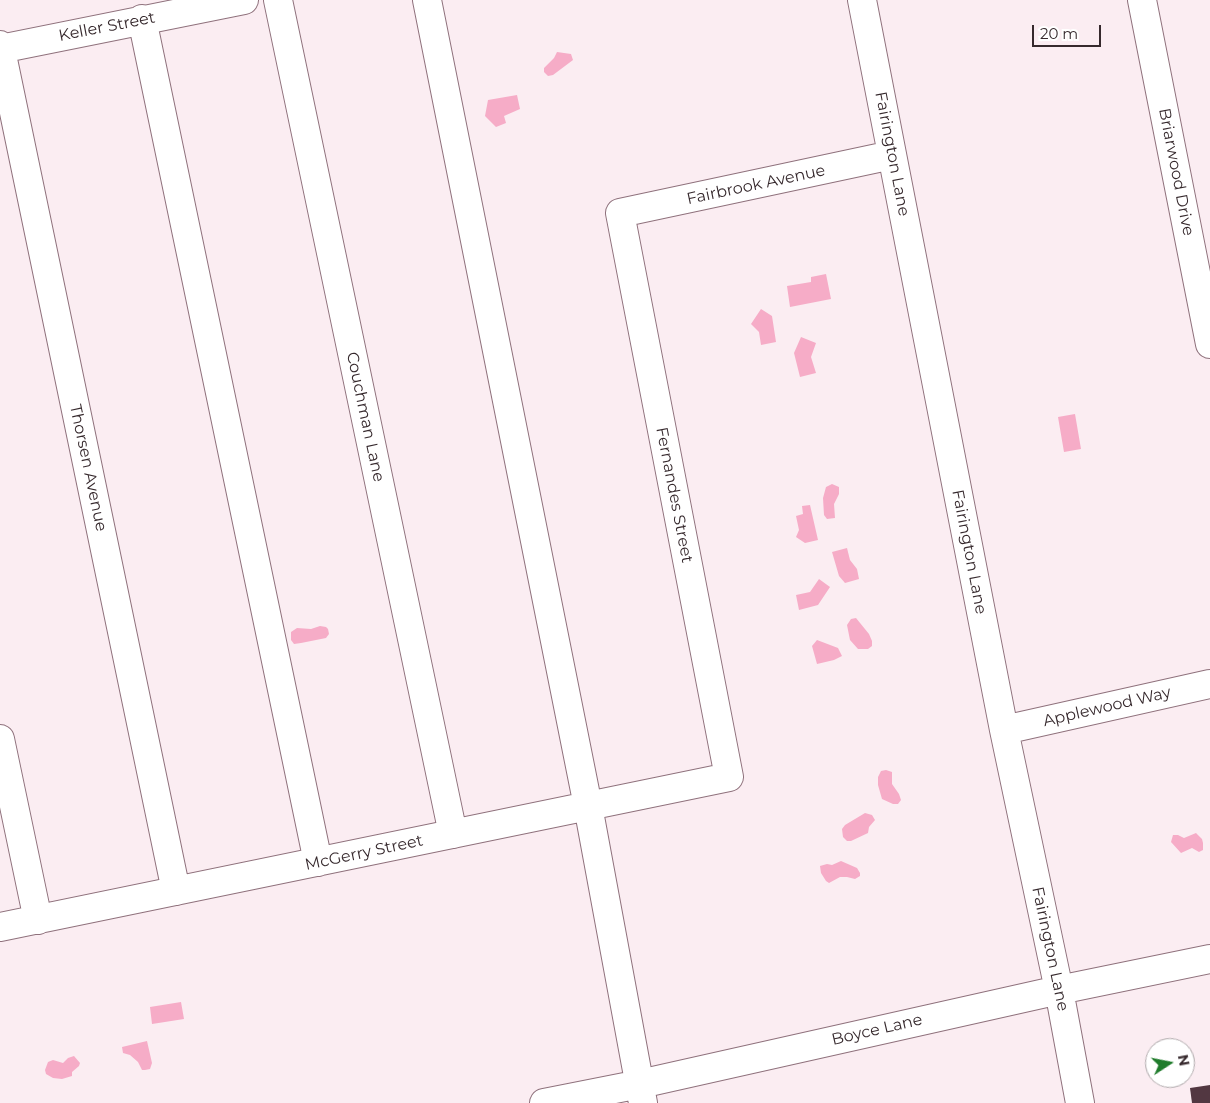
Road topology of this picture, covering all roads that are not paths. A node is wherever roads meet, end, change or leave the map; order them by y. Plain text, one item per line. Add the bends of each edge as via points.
1 (244, 0) edge
2 (278, 0) edge
3 (427, 0) edge
4 (862, 0) edge
5 (1142, 0) edge
6 (142, 20) junction
7 (0, 47) edge
8 (892, 156) junction
9 (620, 213) joint
10 (1210, 344) edge
11 (1210, 684) edge
12 (1004, 730) junction
13 (0, 739) edge
14 (729, 777) joint
15 (588, 806) junction
16 (453, 834) junction
17 (318, 862) junction
18 (176, 891) junction
19 (38, 920) junction
20 (0, 927) edge
21 (1210, 960) edge
22 (1059, 990) junction
23 (641, 1093) edge
24 (544, 1103) edge
25 (1080, 1103) edge

1 - 6 street, Keller Street
2 - 16 street, Couchman Lane
3 - 15 street
4 - 8 street, Fairington Lane
5 - 10 street, Briarwood Drive
6 - 7 street, Keller Street
6 - 17 street
7 - 18 street, Thorsen Avenue
8 - 9 street, Fairbrook Avenue
8 - 12 street, Fairington Lane
9 - 14 street, Fernandes Street
11 - 12 street, Applewood Way
12 - 22 street, Fairington Lane
13 - 19 street
14 - 15 street, McGerry Street
15 - 16 street, McGerry Street
15 - 23 street
16 - 17 street, McGerry Street
17 - 18 street, McGerry Street
18 - 19 street, McGerry Street
19 - 20 street, McGerry Street
21 - 22 street, Boyce Lane
22 - 23 street, Boyce Lane
22 - 25 street, Fairington Lane
23 - 24 street, Boyce Lane

